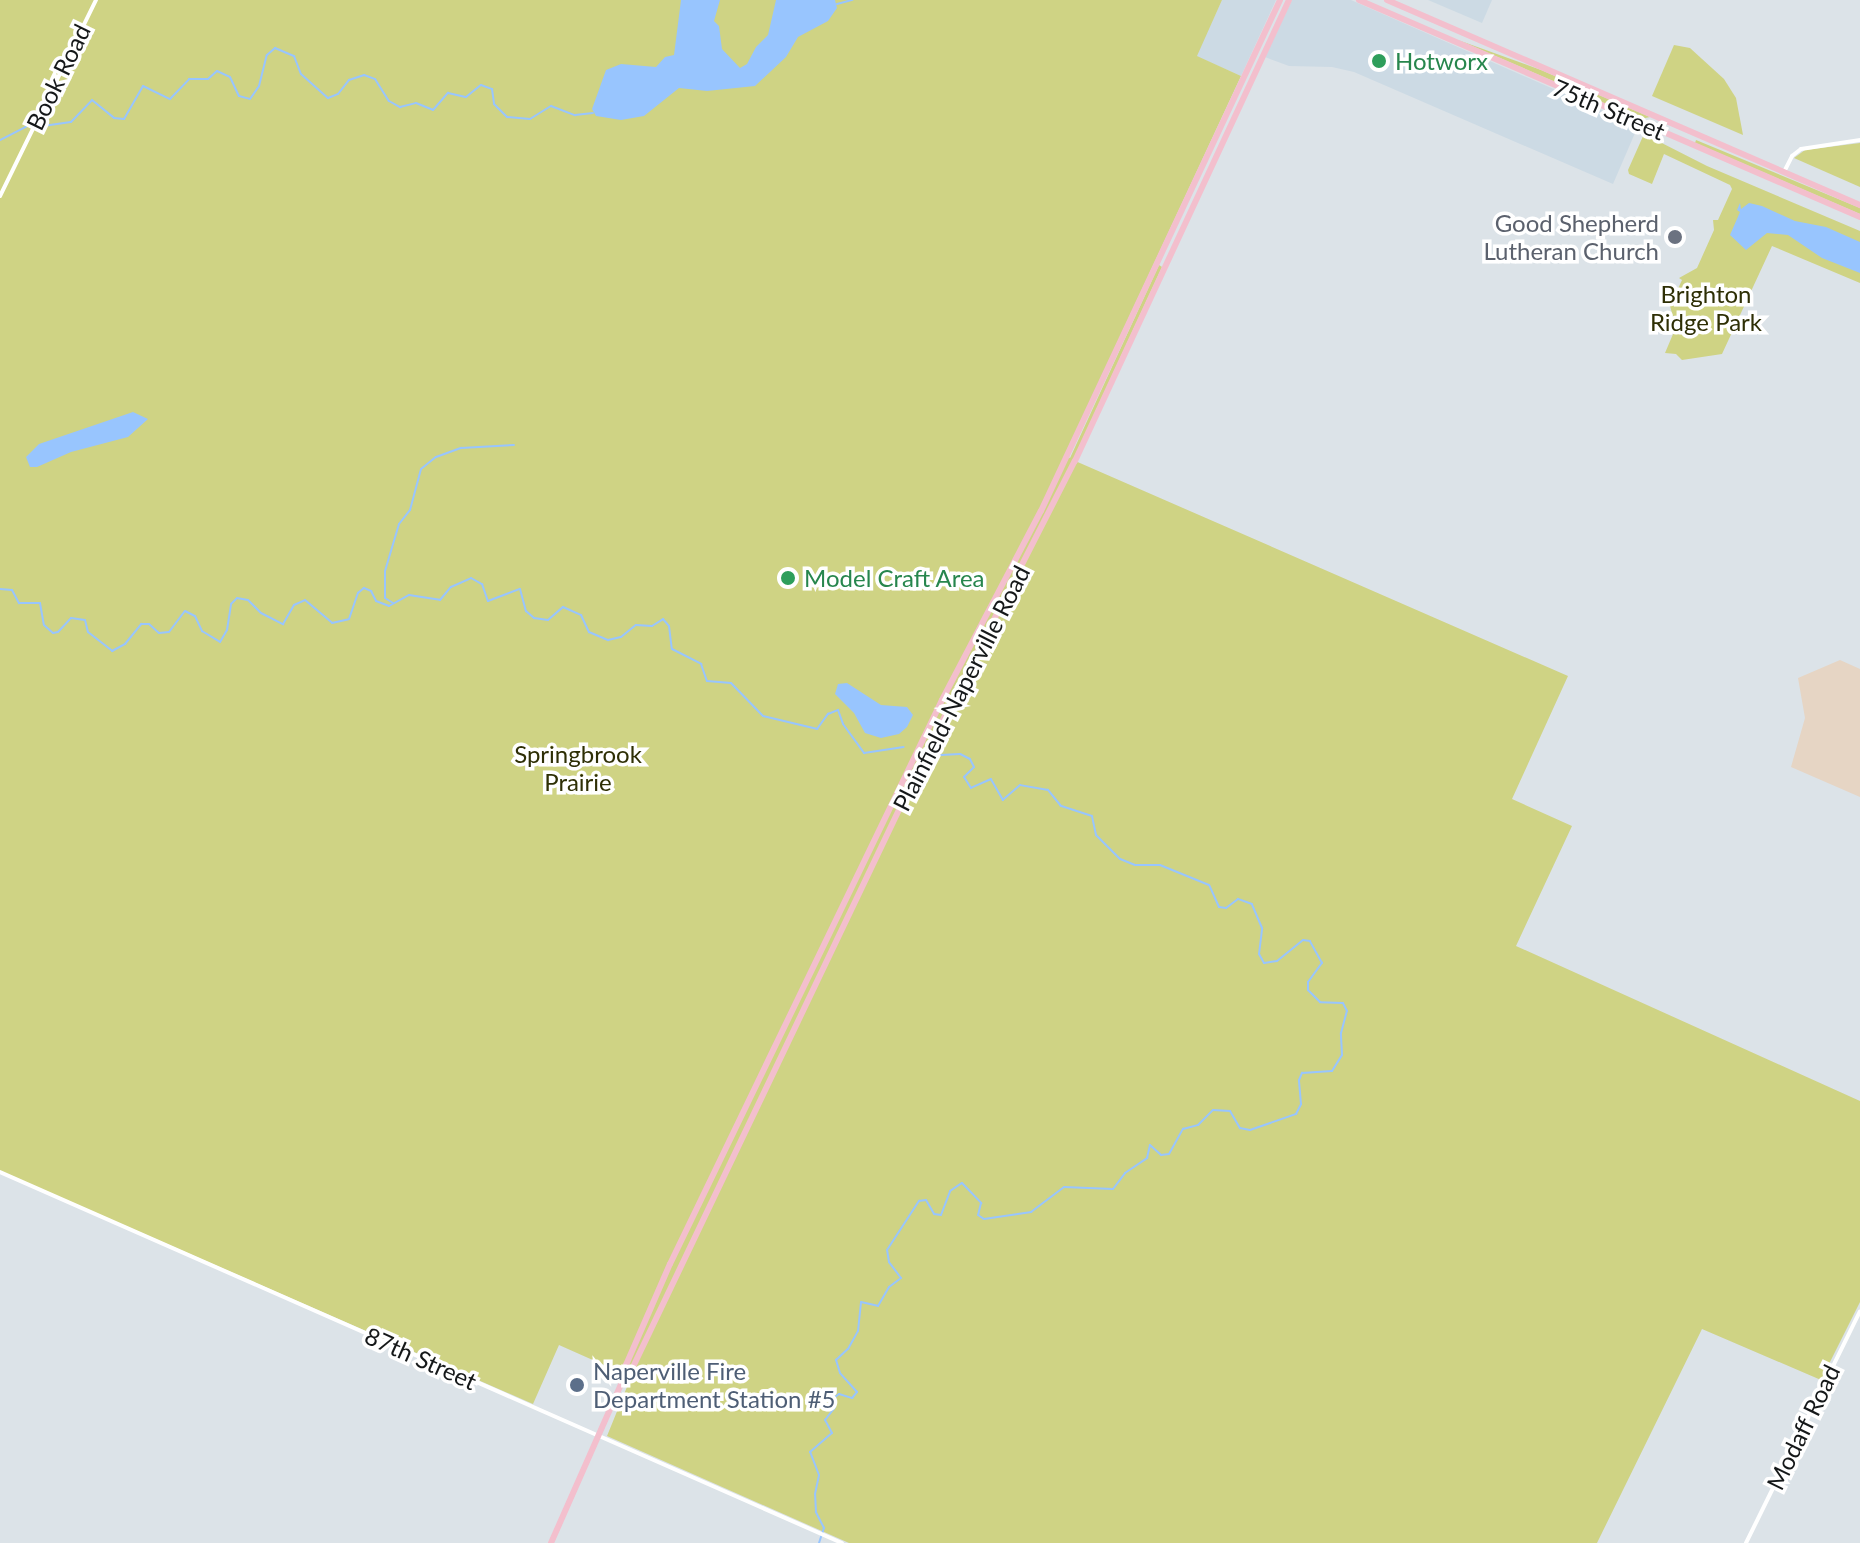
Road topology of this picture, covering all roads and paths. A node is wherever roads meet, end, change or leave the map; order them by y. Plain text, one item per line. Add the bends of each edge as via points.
1 (96, 0) edge
2 (1280, 0) edge
3 (1289, 0) edge
4 (1359, 0) edge
5 (1387, 0) edge
6 (1662, 119) junction
7 (1644, 123) junction
8 (1860, 140) edge
9 (1784, 172) junction
10 (0, 196) edge
11 (1860, 205) edge
12 (1860, 217) edge
13 (0, 1172) edge
14 (1860, 1311) edge
15 (627, 1371) junction
16 (598, 1437) junction
17 (551, 1543) edge
18 (842, 1543) edge
19 (1746, 1543) edge

1 - 10 street, Book Road
2 - 15 main road, Plainfield-Naperville Road via 1041,511 942,700 682,1239
3 - 15 main road, Plainfield-Naperville Road via 1075,461 950,704
4 - 7 main road, 75th Street
5 - 6 main road, 75th Street
6 - 7 main road
6 - 9 main road, 75th Street
7 - 12 main road, 75th Street
8 - 9 street via 1801,149
9 - 11 main road, 75th Street
13 - 16 street, 87th Street
14 - 19 street, Modaff Road
15 - 16 main road, Plainfield-Naperville Road
16 - 17 main road, Plainfield-Naperville Road
16 - 18 street, 87th Street

